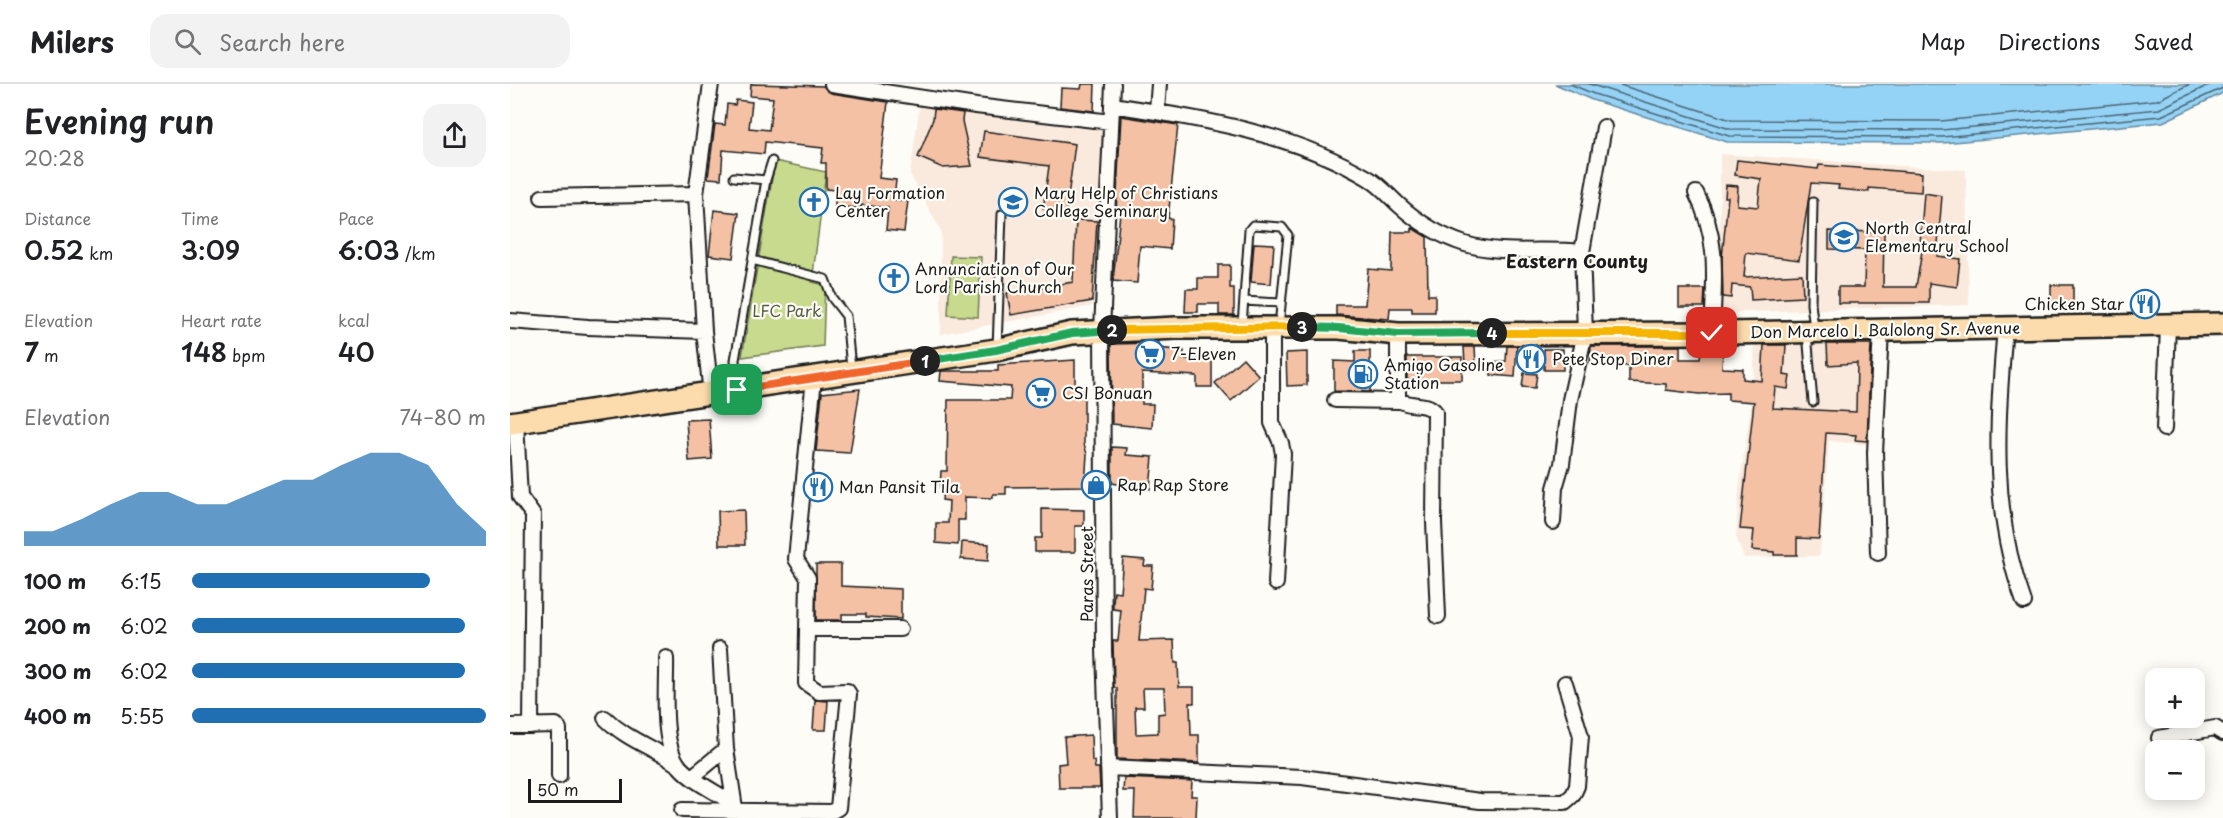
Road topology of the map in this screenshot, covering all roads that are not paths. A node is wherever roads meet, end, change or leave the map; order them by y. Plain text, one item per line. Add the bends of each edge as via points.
1 (711, 84) edge
2 (832, 84) edge
3 (1113, 84) edge
4 (1159, 84) edge
5 (927, 91) edge
6 (1112, 105) junction
7 (1156, 111) junction
8 (1111, 122) junction
9 (1604, 127) dead end
10 (772, 161) dead end
11 (734, 177) dead end
12 (766, 180) junction
13 (1696, 193) dead end
14 (696, 194) junction
15 (542, 197) dead end
16 (1813, 202) dead end
17 (1002, 214) dead end
18 (1582, 252) junction
19 (752, 260) junction
20 (1244, 301) junction
21 (1281, 303) junction
22 (510, 321) edge
23 (2223, 324) edge
24 (2168, 326) junction
25 (1242, 327) junction
26 (1275, 327) junction
27 (2005, 327) junction
28 (1102, 330) junction
29 (1881, 330) junction
30 (704, 331) junction
31 (1811, 331) junction
32 (1585, 333) junction
33 (1712, 333) junction
34 (1398, 334) junction
35 (996, 350) junction
36 (851, 372) junction
37 (814, 378) junction
38 (737, 390) junction
39 (711, 394) junction
40 (1335, 400) dead end
41 (1400, 401) junction
42 (1813, 402) dead end
43 (513, 423) edge
44 (2164, 429) dead end
45 (1553, 522) dead end
46 (1878, 553) dead end
47 (1276, 582) dead end
48 (2024, 602) dead end
49 (1438, 616) dead end
50 (807, 629) junction
51 (900, 629) dead end
52 (720, 650) dead end
53 (666, 658) dead end
54 (1565, 683) dead end
55 (605, 718) dead end
56 (510, 726) edge
57 (531, 726) junction
58 (2223, 733) edge
59 (2159, 738) dead end
60 (726, 749) junction
61 (680, 767) junction
62 (1108, 768) junction
63 (559, 777) dead end
64 (692, 777) junction
65 (735, 807) junction
66 (682, 810) dead end
67 (704, 814) edge
68 (757, 814) edge
69 (1110, 818) edge

1 - 14 street
2 - 5 street
3 - 6 street, Paras Street
4 - 7 street
5 - 8 street
6 - 7 street
6 - 8 street, Paras Street
7 - 18 street via 1304,147 1370,179 1419,222 1462,243 1491,249
8 - 28 street, Paras Street
9 - 18 street
10 - 12 lane
11 - 12 lane
12 - 19 lane
13 - 33 street via 1713,238
14 - 15 street
14 - 30 street
16 - 31 lane
17 - 35 lane
18 - 32 street
19 - 36 lane via 825,279 832,298 846,316
19 - 38 lane via 735,360
20 - 21 lane
20 - 21 lane via 1253,225 1282,227 1288,235
20 - 25 lane
21 - 26 lane
22 - 30 street
23 - 24 main road, Don Marcelo I. Balolong Sr. Avenue
24 - 27 main road, Don Marcelo I. Balolong Sr. Avenue
24 - 44 street
25 - 26 main road, Don Marcelo I. Balolong Sr. Avenue
25 - 28 main road, Don Marcelo I. Balolong Sr. Avenue
26 - 34 main road, Don Marcelo I. Balolong Sr. Avenue
26 - 47 street via 1272,423 1283,454
27 - 29 main road, Don Marcelo I. Balolong Sr. Avenue
27 - 48 street via 1997,450 2001,509 2010,565
28 - 35 main road, Don Marcelo I. Balolong Sr. Avenue
28 - 62 street, Paras Street
29 - 31 main road, Don Marcelo I. Balolong Sr. Avenue
29 - 46 street via 1875,453
30 - 39 street
31 - 33 main road, Don Marcelo I. Balolong Sr. Avenue
31 - 42 lane
32 - 33 main road, Don Marcelo I. Balolong Sr. Avenue
32 - 34 main road, Don Marcelo I. Balolong Sr. Avenue
32 - 45 street via 1555,488
34 - 41 street
35 - 36 main road, Don Marcelo I. Balolong Sr. Avenue
36 - 37 main road, Don Marcelo I. Balolong Sr. Avenue
37 - 38 main road, Don Marcelo I. Balolong Sr. Avenue
37 - 50 street via 796,559 808,578
38 - 39 main road, Don Marcelo I. Balolong Sr. Avenue
39 - 43 main road, Don Marcelo I. Balolong Sr. Avenue
40 - 41 street
41 - 49 street via 1429,406 1435,412
43 - 57 street via 520,497 533,515
50 - 51 street
50 - 68 street via 806,683 819,692 849,694 838,808 831,812
52 - 60 street
53 - 61 street via 667,731
54 - 62 street via 1581,736 1576,786 1565,802 1480,801 1302,777
55 - 61 street via 620,733 662,753
56 - 57 street
57 - 63 street via 556,725 559,729
58 - 59 street via 2216,728
60 - 64 street
60 - 65 street
61 - 64 street
62 - 69 street, Paras Street
64 - 65 street
65 - 67 street
65 - 68 street
66 - 67 street

